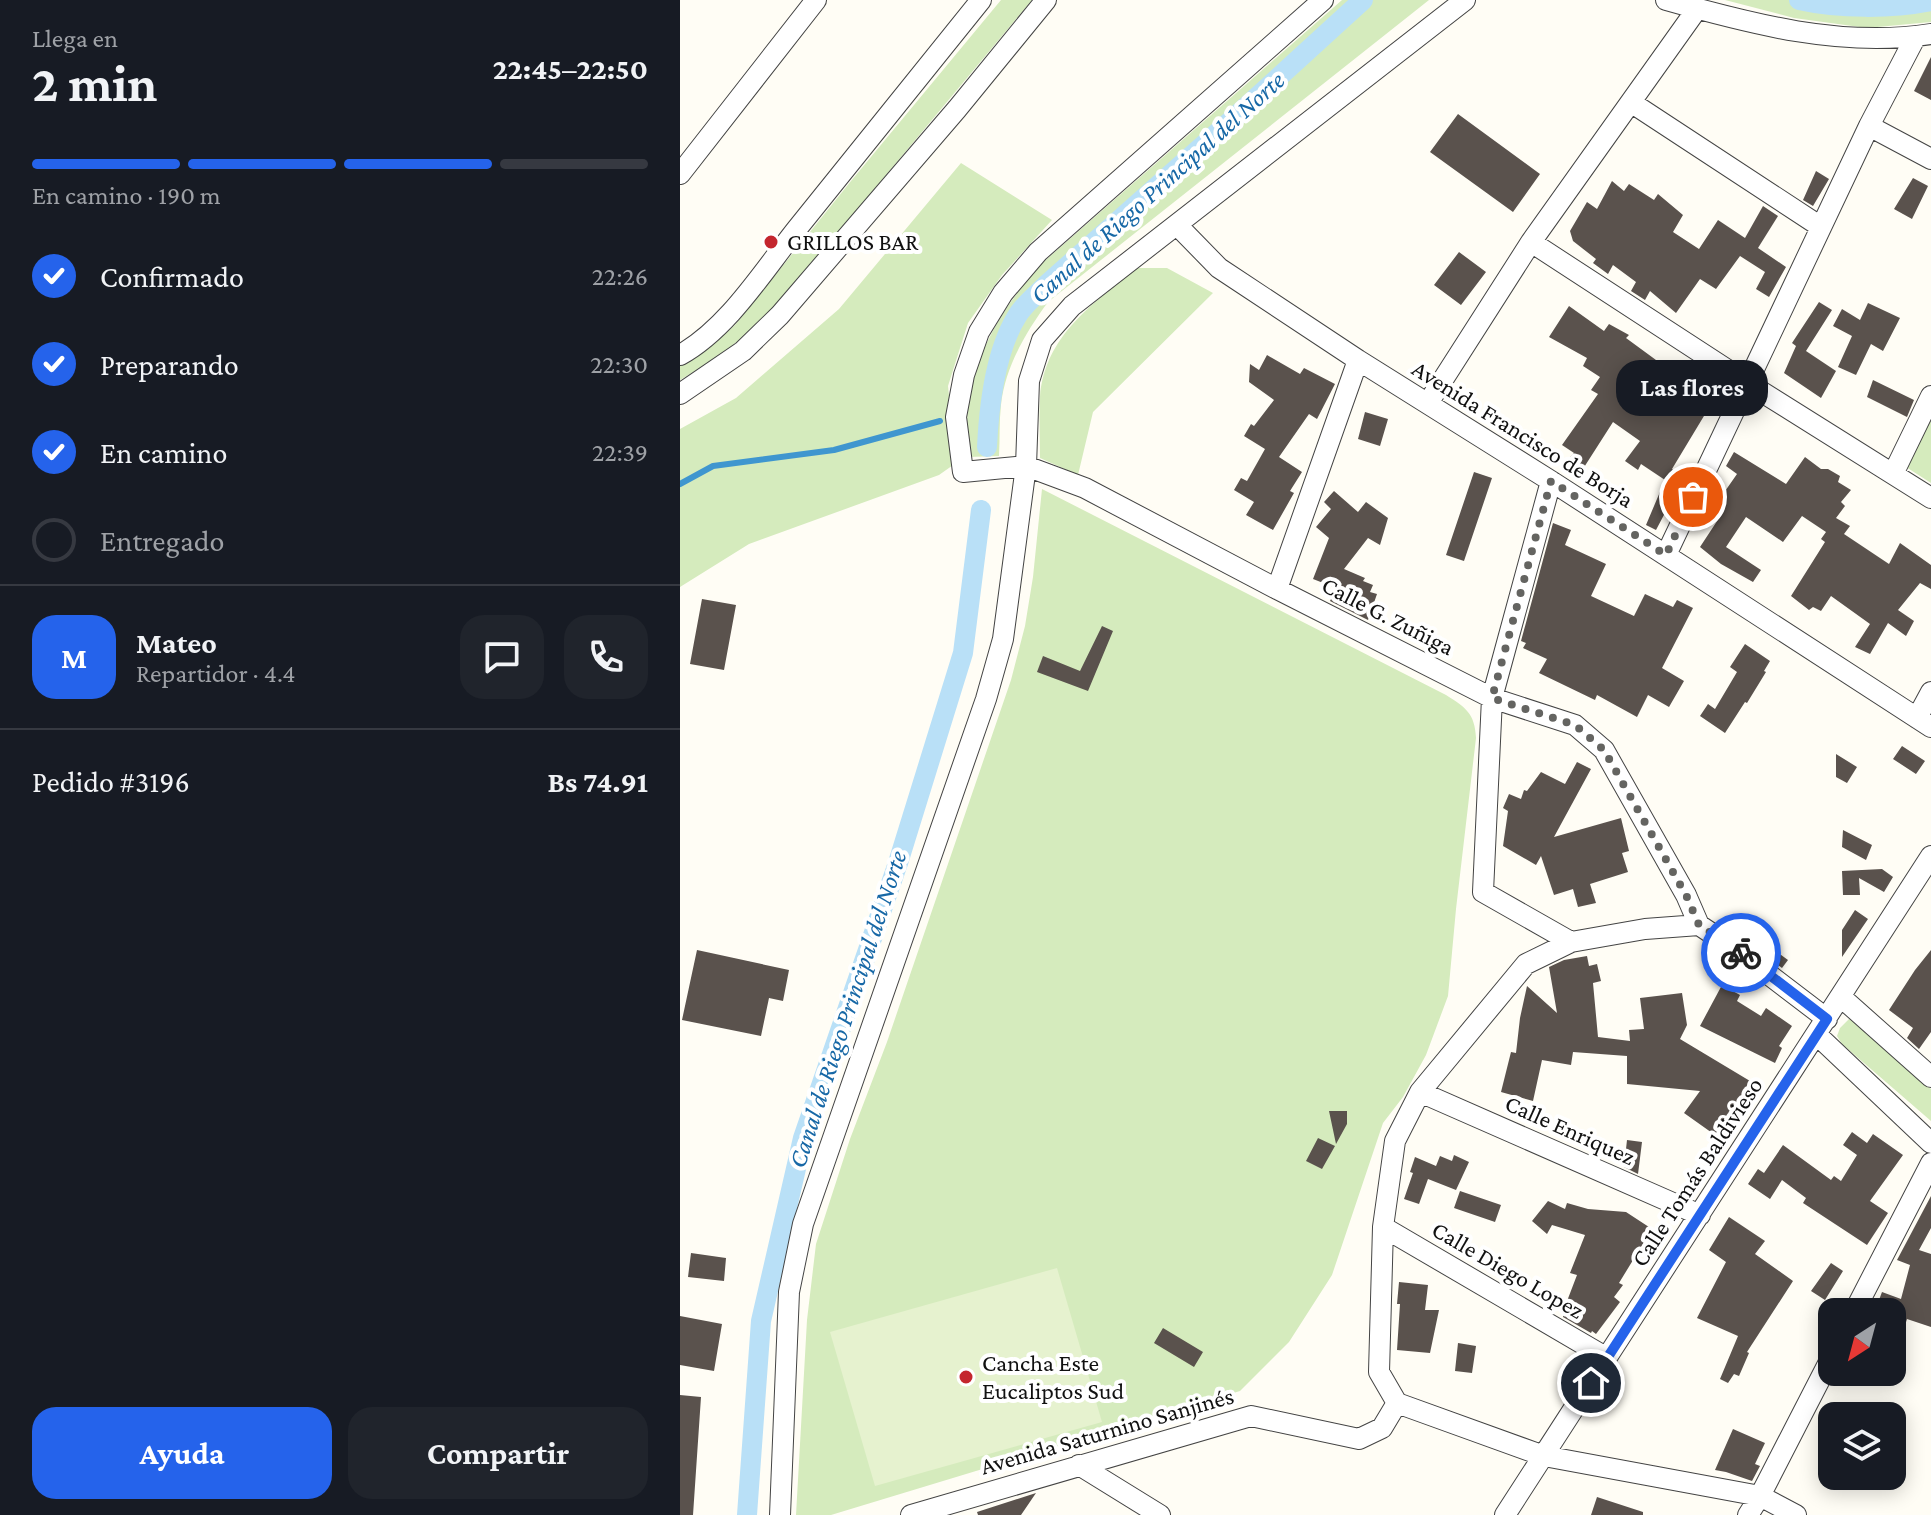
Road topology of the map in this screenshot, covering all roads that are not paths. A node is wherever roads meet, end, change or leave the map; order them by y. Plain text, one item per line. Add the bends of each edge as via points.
1 (816, 0) edge
2 (981, 0) edge
3 (1046, 0) edge
4 (1465, 0) edge
5 (1666, 0) edge
6 (1311, 4) edge
7 (1697, 9) junction
8 (1924, 35) edge
9 (1632, 103) junction
10 (1869, 126) junction
11 (1931, 159) edge
12 (680, 174) edge
13 (1177, 225) junction
14 (1821, 227) junction
15 (1531, 242) junction
16 (680, 355) edge
17 (1358, 360) junction
18 (1746, 382) junction
19 (680, 394) edge
20 (1931, 396) edge
21 (1428, 403) junction
22 (1026, 466) junction
23 (1893, 474) junction
24 (1551, 481) junction
25 (1931, 498) edge
26 (1666, 555) junction
27 (1277, 589) junction
28 (1931, 692) edge
29 (1492, 698) junction
30 (1924, 722) edge
31 (1931, 856) edge
32 (1699, 925) junction
33 (1571, 942) junction
34 (1841, 997) junction
35 (1822, 1027) junction
36 (1931, 1077) edge
37 (1420, 1092) junction
38 (1931, 1143) edge
39 (1931, 1163) edge
40 (1700, 1215) junction
41 (1383, 1227) junction
42 (1861, 1298) edge
43 (1607, 1358) junction
44 (1818, 1383) edge
45 (1397, 1403) junction
46 (1544, 1456) junction
47 (1079, 1465) junction
48 (1760, 1496) junction
49 (780, 1515) edge
50 (911, 1515) edge
51 (1160, 1515) edge
52 (1505, 1515) edge
53 (1748, 1515) edge
54 (1796, 1515) edge

1 - 12 street
2 - 16 street via 722,323
3 - 19 street via 780,315 743,351
4 - 13 street
5 - 7 street
6 - 22 street, Calle G. Zuñiga via 1038,252 1003,293 979,332 964,375 956,417 963,472
7 - 8 street via 1779,29 1848,38
7 - 9 street
8 - 10 street
9 - 14 street
9 - 15 street
10 - 11 street
10 - 14 street
13 - 17 street, Avenida Francisco de Borja via 1219,268
13 - 22 street via 1072,306 1042,340 1029,381
14 - 18 street
15 - 18 street
15 - 21 street
17 - 21 street, Avenida Francisco de Borja
17 - 27 street
18 - 23 street
18 - 26 street
20 - 23 street
21 - 24 street, Avenida Francisco de Borja
22 - 27 street, Calle G. Zuñiga via 1085,488
22 - 49 street via 1003,639 986,699 803,1224 789,1292
23 - 25 street
24 - 26 street, Avenida Francisco de Borja
24 - 29 street
26 - 30 street, Avenida Francisco de Borja
27 - 29 street, Calle G. Zuñiga
28 - 30 street
29 - 32 street, Calle G. Zuñiga via 1575,725 1604,750
29 - 33 street via 1483,892
31 - 34 street, Calle Tomás Baldivieso
32 - 33 street
32 - 35 street via 1738,951
33 - 37 street via 1526,964
34 - 35 street, Calle Tomás Baldivieso
34 - 36 street
35 - 38 street
35 - 40 street, Calle Tomás Baldivieso
37 - 40 street, Calle Enriquez
37 - 41 street via 1395,1141
39 - 42 street
40 - 43 street, Calle Tomás Baldivieso
41 - 43 street, Calle Diego Lopez
41 - 45 street via 1379,1372
43 - 46 street, Calle Tomás Baldivieso
44 - 48 street
45 - 46 street
45 - 47 street, Avenida Saturnino Sanjinés via 1382,1428 1359,1439 1251,1416
46 - 48 street
46 - 52 street, Calle Tomás Baldivieso
47 - 50 street, Avenida Saturnino Sanjinés
47 - 51 street
48 - 53 street
48 - 54 street

